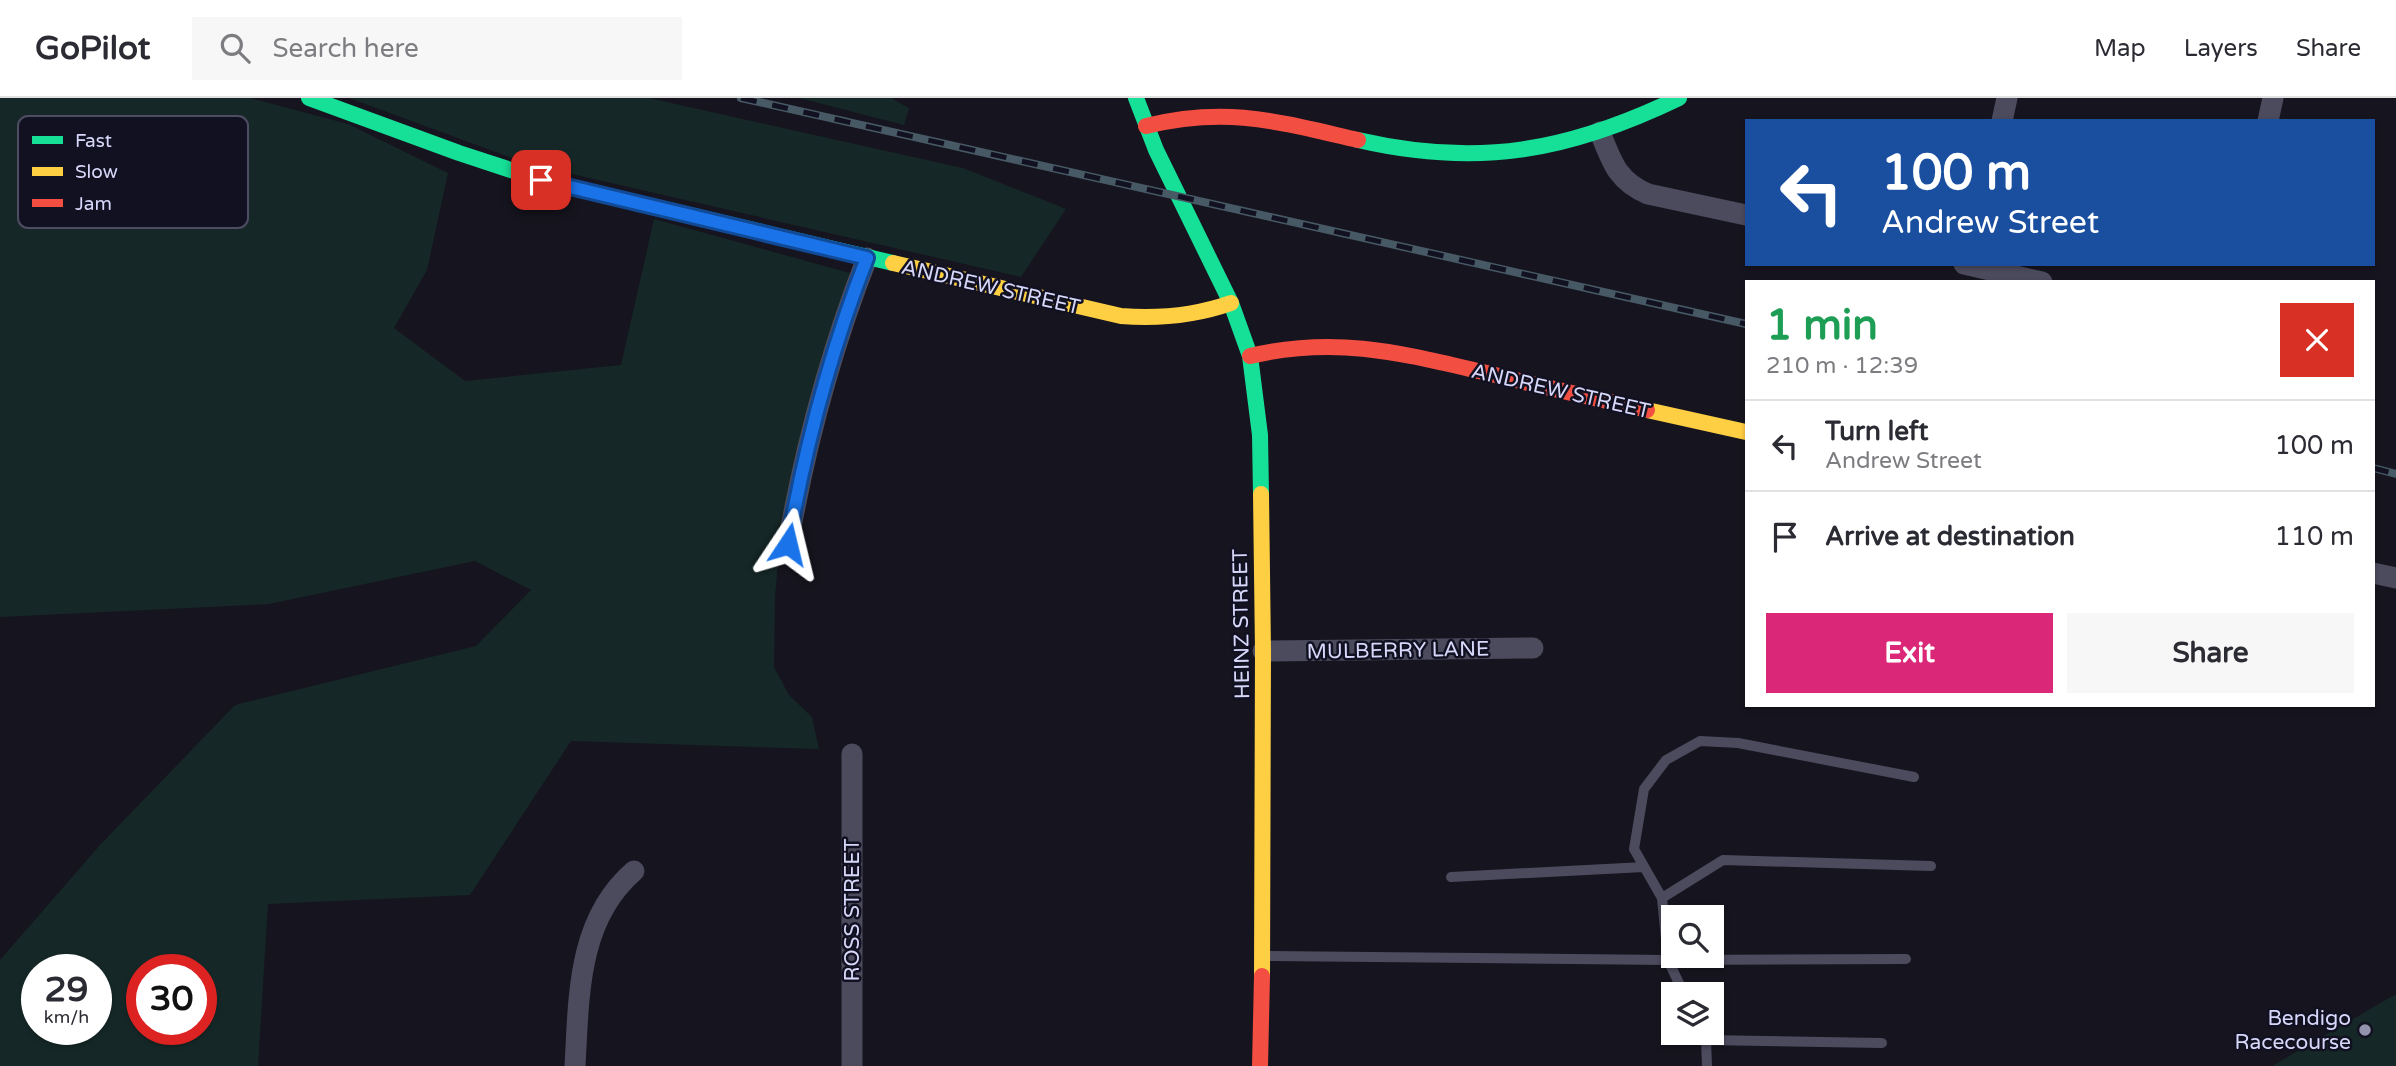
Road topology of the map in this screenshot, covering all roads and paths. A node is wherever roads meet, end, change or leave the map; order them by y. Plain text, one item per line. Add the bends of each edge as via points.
1 (309, 98) edge
2 (1136, 98) edge
3 (1679, 98) edge
4 (2007, 98) edge
5 (2273, 98) edge
6 (2002, 119) edge
7 (2268, 119) edge
8 (1146, 127) junction
9 (1600, 132) junction
10 (1745, 215) edge
11 (867, 258) junction
12 (1972, 266) edge
13 (2033, 280) edge
14 (1231, 303) junction
15 (1250, 356) junction
16 (1745, 432) edge
17 (788, 544) dead end
18 (2375, 573) edge
19 (2396, 578) edge
20 (1533, 648) dead end
21 (1263, 651) junction
22 (852, 754) dead end
23 (1914, 777) dead end
24 (1931, 866) dead end
25 (1644, 867) junction
26 (634, 871) dead end
27 (1451, 877) dead end
28 (1662, 898) junction
29 (1663, 905) edge
30 (1263, 956) junction
31 (1906, 959) dead end
32 (1661, 960) edge
33 (1724, 960) edge
34 (1724, 1037) edge
35 (1882, 1043) dead end
36 (1705, 1045) edge
37 (575, 1066) edge
38 (852, 1066) edge
39 (1260, 1066) edge
40 (1707, 1066) edge

1 - 11 street, ANDREW STREET via 541,180
2 - 8 street, HEINZ STREET
3 - 9 street
4 - 6 street
5 - 7 street
8 - 9 street via 1183,117 1236,116 1456,155 1522,151
8 - 14 street, HEINZ STREET
9 - 10 street via 1622,178 1633,188
11 - 14 street, ANDREW STREET via 1127,317 1186,317
11 - 17 street via 835,349
12 - 13 street
14 - 15 street, HEINZ STREET
15 - 16 street, ANDREW STREET via 1306,346 1384,352
15 - 21 street, HEINZ STREET via 1260,435
18 - 19 street
20 - 21 street, MULBERRY LANE
21 - 30 street, HEINZ STREET
22 - 38 street, ROSS STREET
23 - 25 lane via 1738,743 1700,741 1666,760 1644,789 1634,849
24 - 28 lane via 1723,860
25 - 27 lane
25 - 28 lane
26 - 37 street via 610,894 585,956
28 - 29 lane
30 - 32 lane
30 - 39 street, HEINZ STREET
31 - 33 lane
34 - 35 lane
36 - 40 lane

